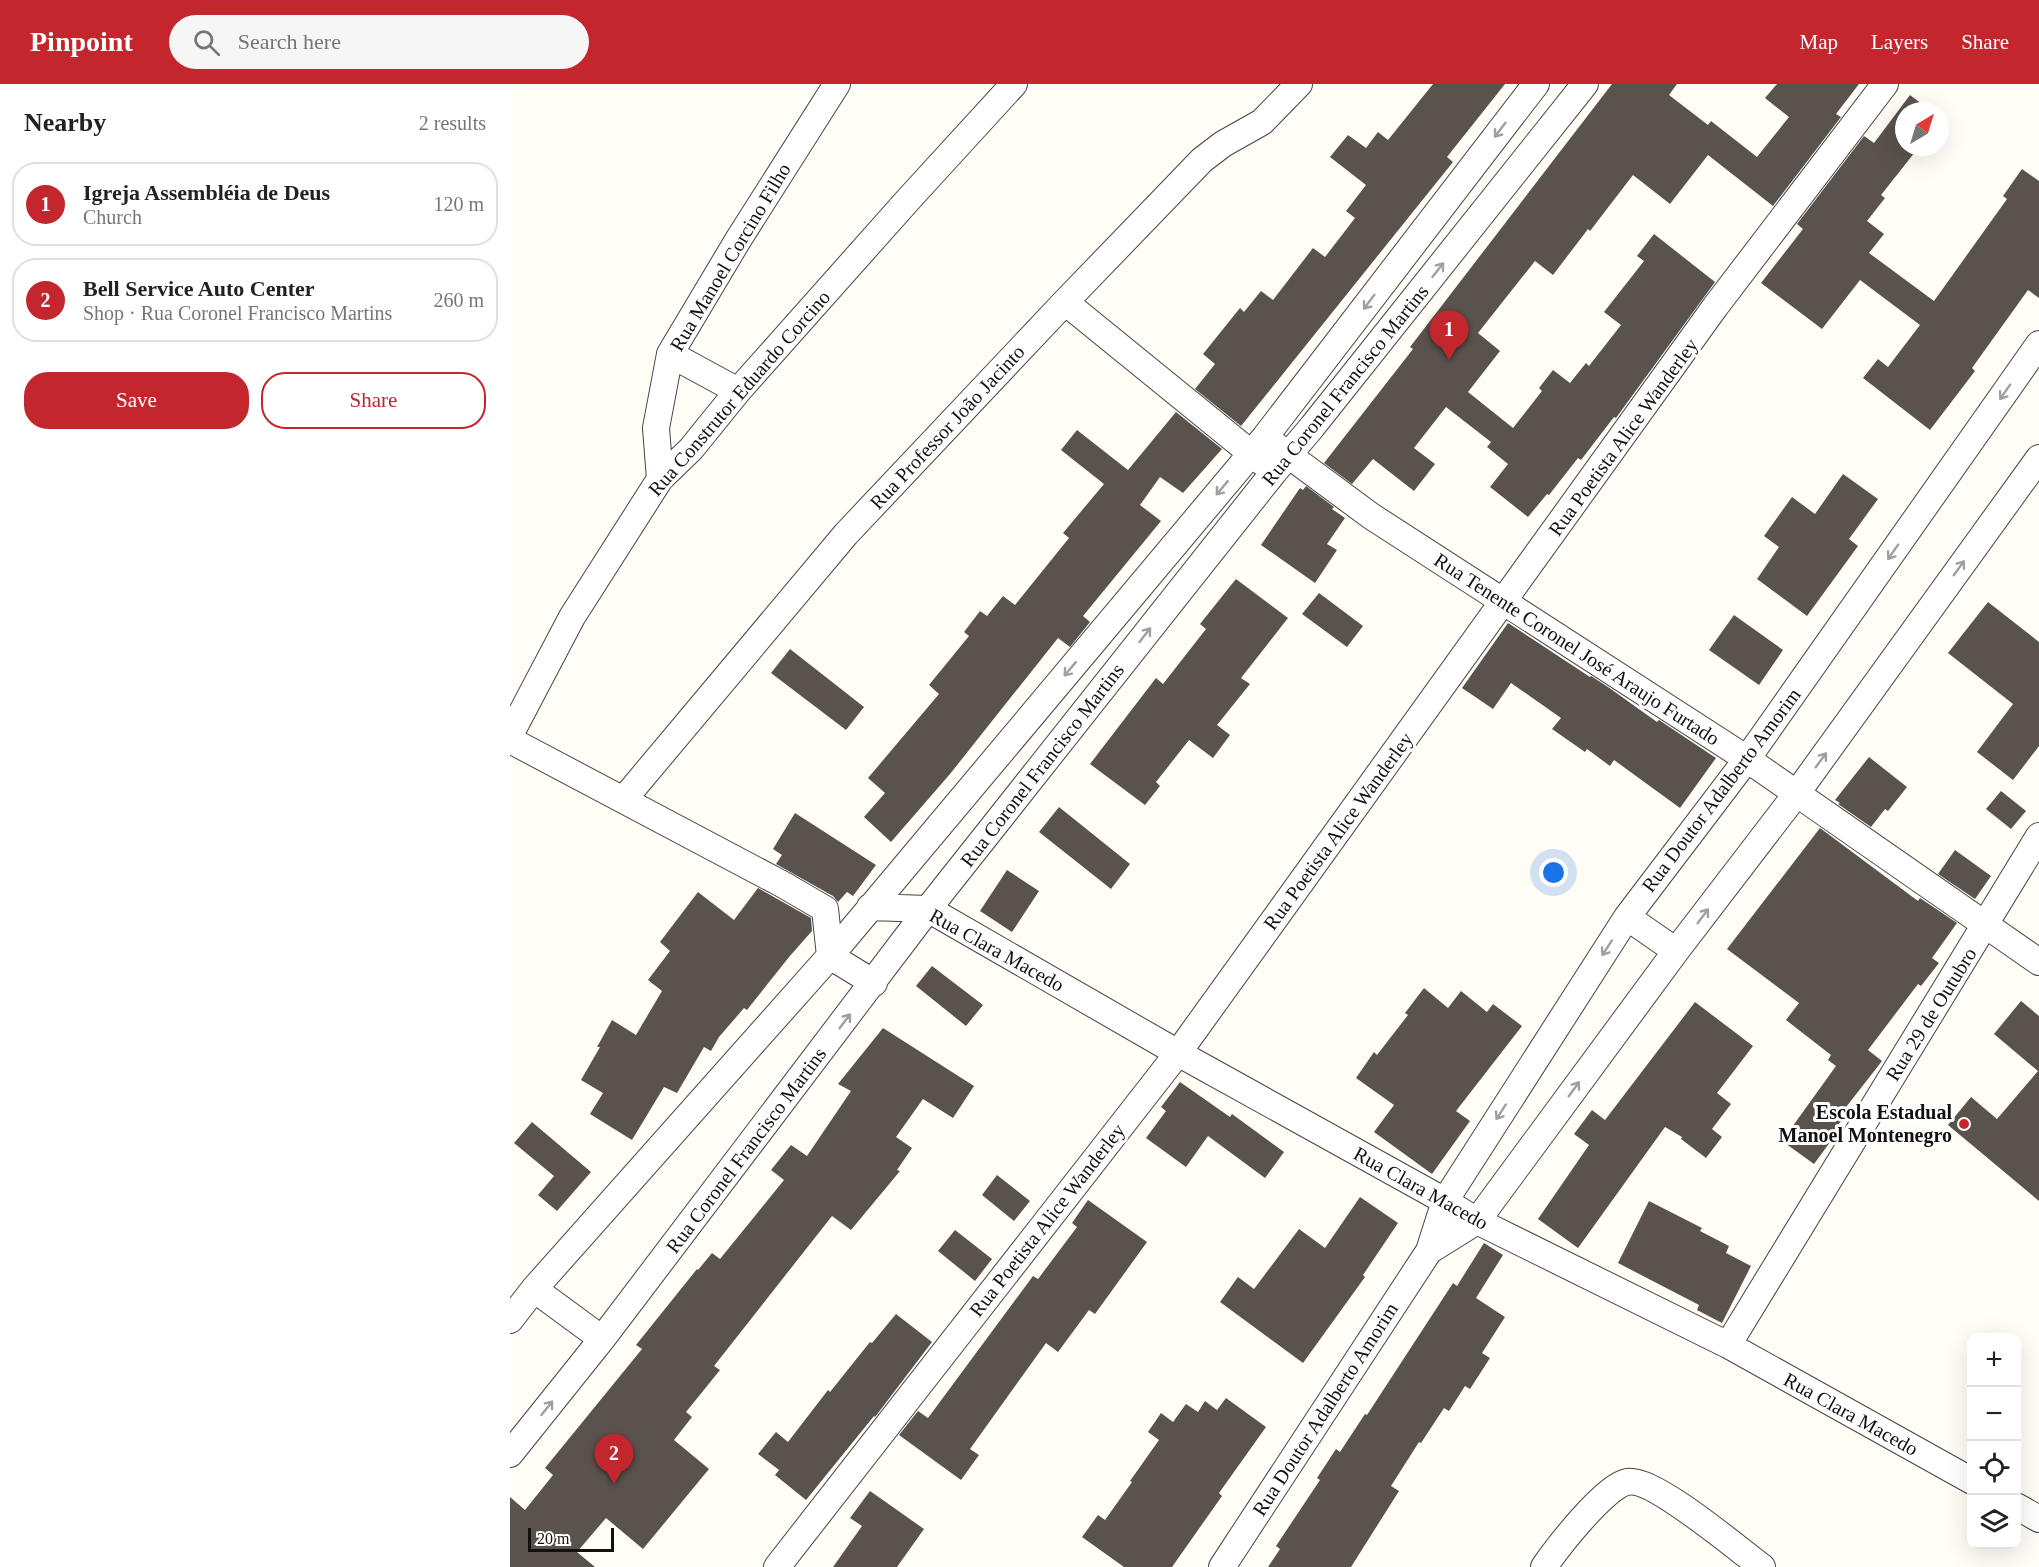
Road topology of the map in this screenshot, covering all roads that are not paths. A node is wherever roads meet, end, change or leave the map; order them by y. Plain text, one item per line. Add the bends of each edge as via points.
1 (837, 84) edge
2 (1014, 84) edge
3 (1299, 84) edge
4 (1536, 84) edge
5 (1585, 84) edge
6 (1885, 84) edge
7 (1065, 302) junction
8 (2039, 345) edge
9 (670, 354) junction
10 (738, 391) junction
11 (1258, 445) junction
12 (2039, 458) edge
13 (1281, 463) junction
14 (660, 479) junction
15 (1504, 602) junction
16 (510, 735) edge
17 (510, 740) edge
18 (1747, 759) junction
19 (1797, 793) junction
20 (624, 799) junction
21 (2039, 836) edge
22 (870, 907) junction
23 (928, 909) junction
24 (1627, 916) junction
25 (1986, 926) junction
26 (1676, 951) junction
27 (830, 956) junction
28 (2039, 962) edge
29 (874, 983) junction
30 (1178, 1053) junction
31 (1444, 1201) junction
32 (1477, 1221) junction
33 (1429, 1251) junction
34 (534, 1289) junction
35 (510, 1320) edge
36 (602, 1339) junction
37 (1728, 1345) junction
38 (510, 1454) edge
39 (1967, 1479) edge
40 (2021, 1509) edge
41 (2039, 1519) edge
42 (777, 1567) edge
43 (1222, 1567) edge
44 (1544, 1567) edge
45 (1762, 1567) edge

1 - 9 street, Rua Manoel Corcino Filho
2 - 10 street, Rua Construtor Eduardo Corcino
3 - 7 street, Rua Professor João Jacinto via 1262,122 1202,160
4 -> 11 street, Rua Coronel Francisco Martins
13 -> 5 street, Rua Coronel Francisco Martins
6 - 15 street, Rua Poetista Alice Wanderley via 1715,307
7 - 11 street, Rua Tenente Coronel José Araujo Furtado
7 - 20 street, Rua Professor João Jacinto via 846,534
8 -> 18 street, Rua Doutor Adalberto Amorim
9 - 10 street
9 - 14 street, Rua Manoel Corcino Filho via 656,428
10 - 14 street, Rua Construtor Eduardo Corcino via 691,449
11 - 13 street, Rua Tenente Coronel José Araujo Furtado
11 -> 22 street, Rua Coronel Francisco Martins
19 -> 12 street, Rua Doutor Adalberto Amorim
13 - 15 street, Rua Tenente Coronel José Araujo Furtado
23 -> 13 street, Rua Coronel Francisco Martins
14 - 16 street, Rua Construtor Eduardo Corcino via 572,617
15 - 18 street, Rua Tenente Coronel José Araujo Furtado
15 - 30 street, Rua Poetista Alice Wanderley
17 - 20 street
18 - 19 street, Rua Tenente Coronel José Araujo Furtado
18 - 24 street, Rua Doutor Adalberto Amorim
19 - 25 street, Rua Tenente Coronel José Araujo Furtado
26 -> 19 street, Rua Doutor Adalberto Amorim
20 - 27 street via 825,909
21 - 25 street, Rua 29 de Outubro
22 - 23 street, Rua Clara Macedo
22 - 27 street, Rua Coronel Francisco Martins
23 - 29 street, Rua Coronel Francisco Martins
23 - 30 street, Rua Clara Macedo
24 - 26 street
24 -> 31 street, Rua Doutor Adalberto Amorim
25 - 28 street, Rua Tenente Coronel José Araujo Furtado
25 - 37 street, Rua 29 de Outubro
32 -> 26 street, Rua Doutor Adalberto Amorim
27 - 29 street
27 - 34 street, Rua Coronel Francisco Martins
36 -> 29 street, Rua Coronel Francisco Martins
30 - 31 street, Rua Clara Macedo
30 - 42 street, Rua Poetista Alice Wanderley
31 - 32 street, Rua Clara Macedo
31 - 33 street, Rua Doutor Adalberto Amorim
32 - 33 street, Rua Doutor Adalberto Amorim
32 - 37 street, Rua Clara Macedo
33 - 43 street, Rua Doutor Adalberto Amorim
34 - 35 street, Rua Coronel Francisco Martins
34 - 36 street
38 -> 36 street, Rua Coronel Francisco Martins
37 - 39 street, Rua Clara Macedo
40 - 41 street
44 - 45 street via 1557,1547 1606,1495 1628,1481 1665,1495

